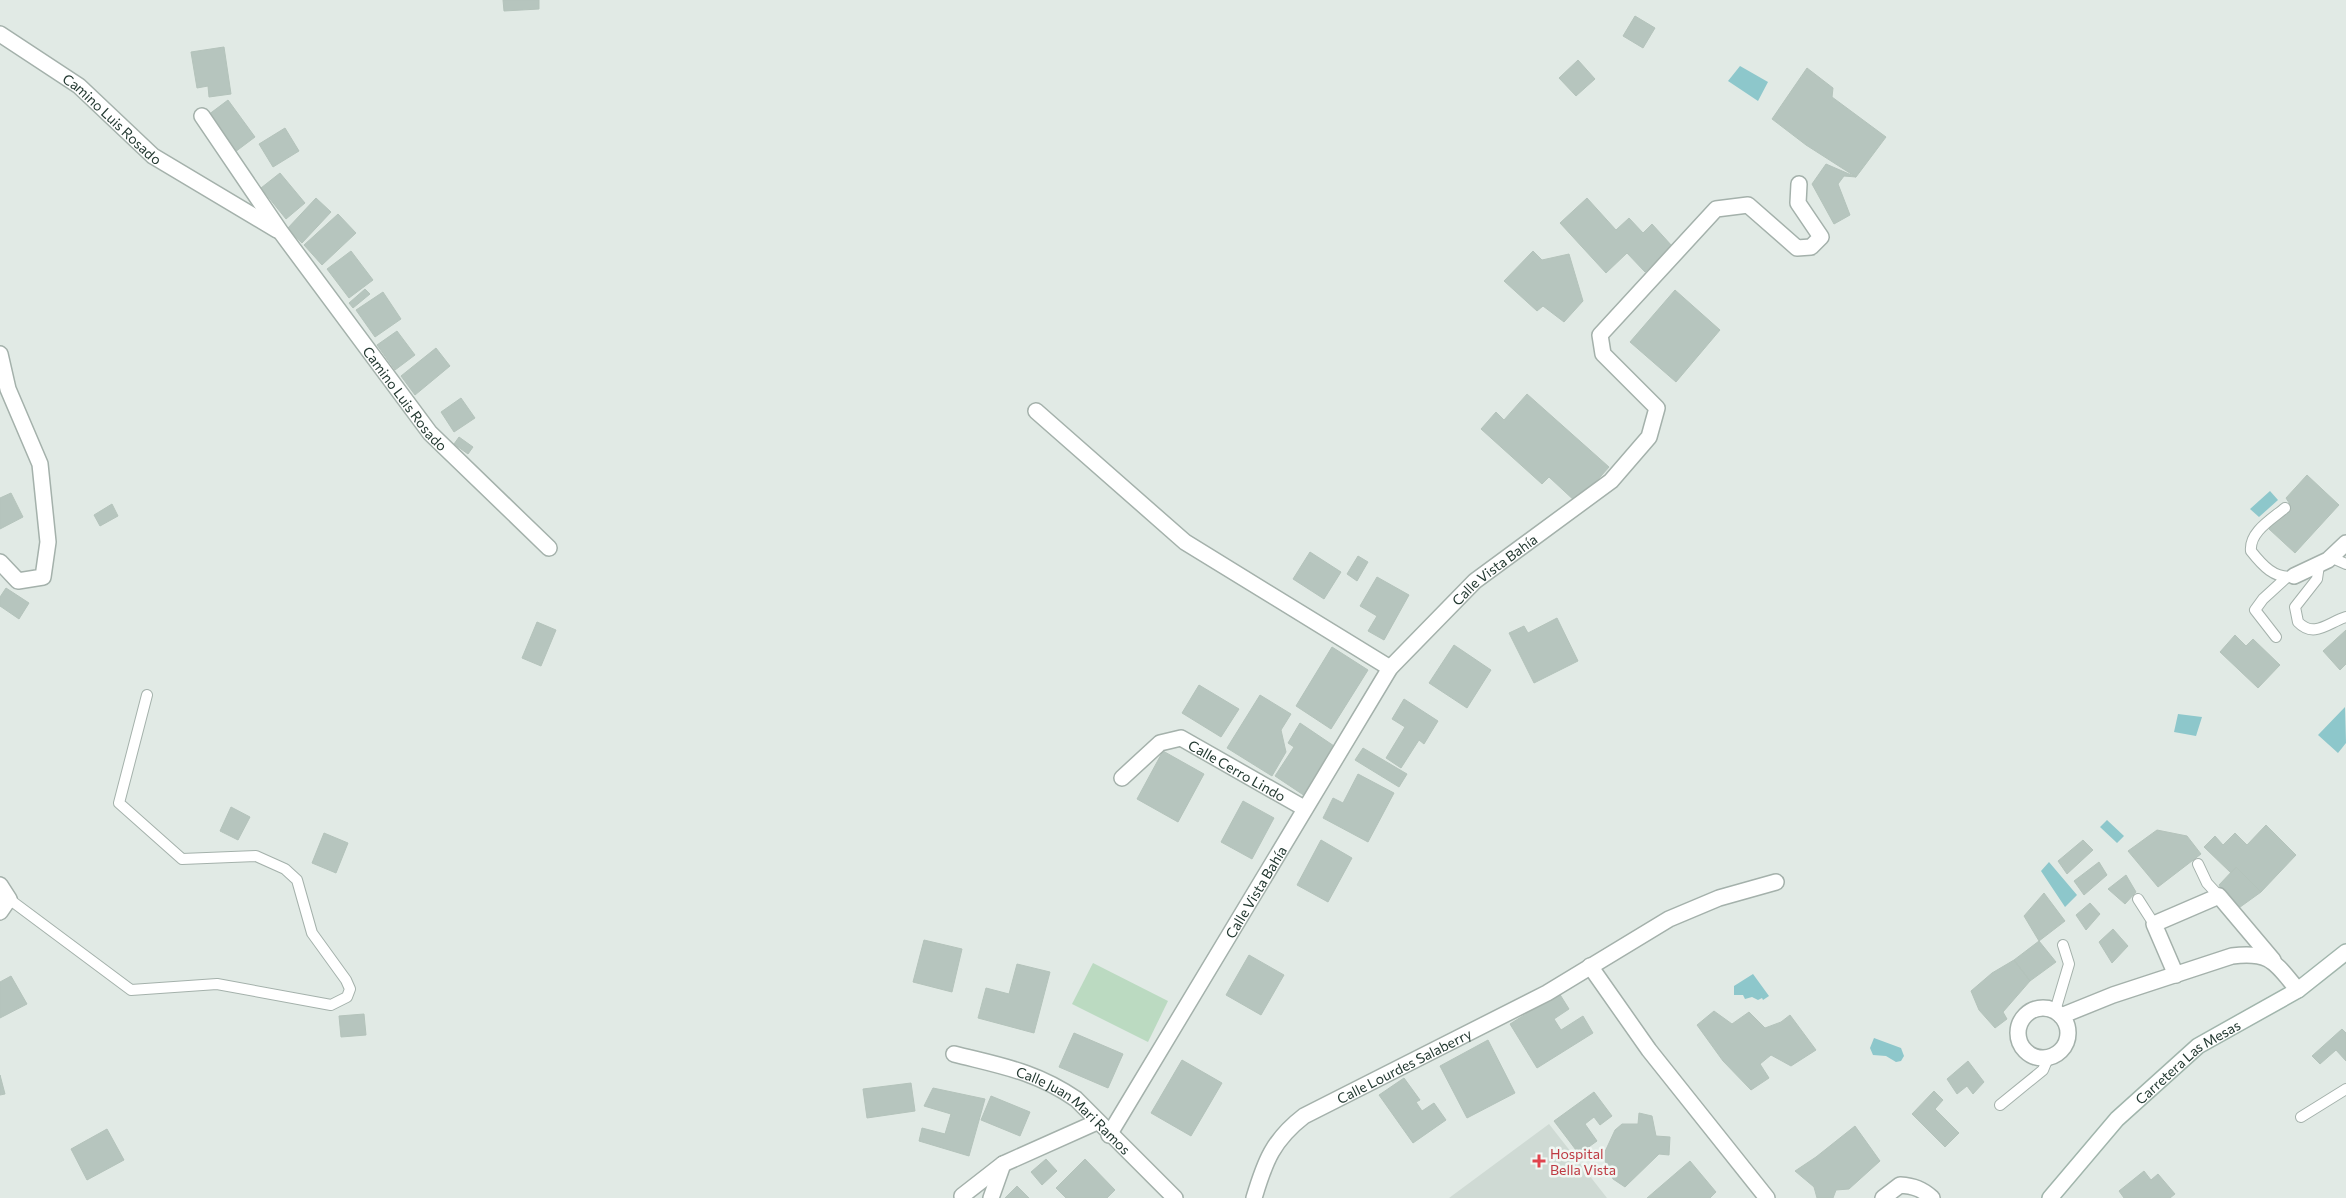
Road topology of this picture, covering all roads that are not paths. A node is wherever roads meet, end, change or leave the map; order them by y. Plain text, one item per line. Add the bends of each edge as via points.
1 (0, 34) edge
2 (202, 116) dead end
3 (1799, 184) dead end
4 (280, 231) junction
5 (0, 354) edge
6 (1036, 411) dead end
7 (2285, 508) dead end
8 (2346, 543) edge
9 (548, 548) dead end
10 (2324, 561) junction
11 (0, 562) edge
12 (2346, 564) edge
13 (2290, 577) junction
14 (2346, 616) edge
15 (2276, 637) dead end
16 (1390, 668) junction
17 (147, 695) dead end
18 (1122, 778) dead end
19 (1304, 808) junction
20 (2198, 864) dead end
21 (1776, 882) dead end
22 (0, 885) edge
23 (2219, 896) junction
24 (9, 899) junction
25 (2138, 899) dead end
26 (0, 912) edge
27 (2154, 924) junction
28 (2063, 945) dead end
29 (2346, 952) edge
30 (2274, 961) junction
31 (1590, 966) junction
32 (2176, 975) junction
33 (2298, 990) junction
34 (2058, 1013) junction
35 (954, 1054) dead end
36 (2048, 1058) junction
37 (2346, 1089) edge
38 (2000, 1105) dead end
39 (2301, 1117) dead end
40 (1097, 1122) junction
41 (1109, 1135) junction
42 (1003, 1164) junction
43 (962, 1196) dead end
44 (991, 1198) edge
45 (1175, 1198) edge
46 (1254, 1198) edge
47 (1767, 1198) edge
48 (1883, 1198) edge
49 (1932, 1198) edge
50 (2050, 1198) edge

1 - 4 street, Camino Luis Rosado via 80,86 153,156
2 - 4 street, Camino Luis Rosado
3 - 16 street, Calle Vista Bahía via 1798,202 1821,237 1811,247 1797,248 1748,205 1716,209 1600,334 1603,354 1657,408 1649,437 1611,481 1475,581
4 - 9 street, Camino Luis Rosado via 430,433
5 - 11 street via 8,389 40,464 48,542 43,577 18,581
6 - 16 street via 1185,542
7 - 13 lane via 2257,532 2250,545 2263,565 2276,574
8 - 10 street
10 - 12 lane
10 - 13 street
10 - 14 lane via 2317,579 2295,607 2298,622 2314,630 2332,625
13 - 15 lane via 2263,598 2255,610
16 - 19 street, Calle Vista Bahía
17 - 24 lane via 119,803 182,859 256,856 285,869 297,880 312,933 346,980 350,989 347,997 331,1005 217,984 131,990
18 - 19 street, Calle Cerro Lindo via 1160,743 1181,738
19 - 41 street, Calle Vista Bahía
20 - 23 lane via 2207,883
21 - 31 street, Calle Lourdes Salaberry via 1692,908
22 - 24 street
23 - 27 street
23 - 30 street
24 - 26 street
25 - 27 lane
27 - 32 street
28 - 34 lane via 2069,964
29 - 33 street, Carretera Las Mesas
30 - 32 street via 2252,954 2232,956
30 - 33 street
31 - 46 street, Calle Lourdes Salaberry via 1547,993 1304,1116 1284,1132 1274,1148
31 - 47 street via 1649,1050
32 - 34 street
33 - 50 street, Carretera Las Mesas via 2217,1033 2185,1056 2117,1119
34 - 36 street via 2066,1023 2067,1041 2063,1048
34 - 36 street via 2038,1008 2023,1018 2019,1025 2018,1034 2024,1050 2031,1056
35 - 40 street, Calle Juan Mari Ramos via 1032,1074 1076,1098
36 - 38 lane via 2043,1070
37 - 39 lane
40 - 41 street, Calle Juan Mari Ramos
40 - 42 street
41 - 45 street, Calle Juan Mari Ramos
42 - 43 street
42 - 44 street
48 - 49 street via 1900,1185 1912,1186

